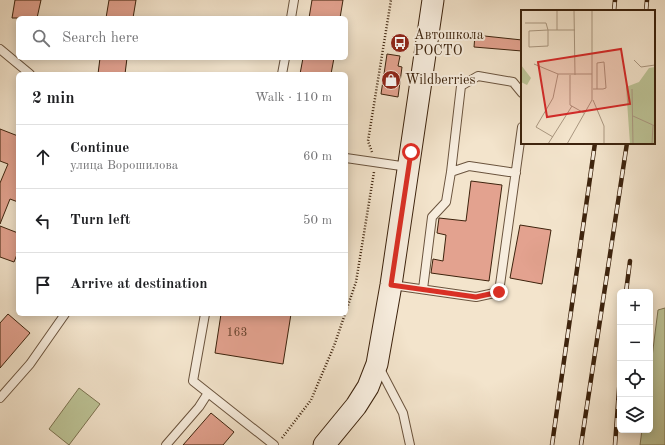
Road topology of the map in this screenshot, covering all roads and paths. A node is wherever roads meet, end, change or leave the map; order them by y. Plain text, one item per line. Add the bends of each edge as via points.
1 (294, 0) edge
2 (433, 0) edge
3 (291, 16) edge
4 (0, 49) edge
5 (285, 60) edge
6 (28, 72) edge
7 (282, 72) edge
8 (521, 92) edge
9 (521, 135) edge
10 (348, 158) edge
11 (409, 167) junction
12 (451, 172) junction
13 (516, 173) junction
14 (391, 285) junction
15 (423, 289) junction
16 (64, 316) edge
17 (205, 316) edge
18 (344, 316) edge
19 (377, 364) junction
20 (208, 393) junction
21 (0, 398) edge
22 (276, 444) edge
23 (166, 445) edge
24 (324, 445) edge
25 (410, 445) edge

1 - 3 lane
2 - 11 main road
4 - 6 lane
5 - 7 lane
8 - 12 lane via 512,82 478,76 461,86
9 - 13 lane
10 - 11 lane
11 - 14 main road
12 - 13 lane via 469,166
12 - 15 lane via 446,202 432,217
13 - 15 lane via 499,292 476,297
14 - 15 lane
14 - 19 main road
16 - 21 lane via 30,364
17 - 20 lane via 193,381
18 - 22 path via 311,400
19 - 24 main road via 368,387 356,406
19 - 25 lane via 403,413
20 - 22 lane
20 - 23 lane via 200,407

